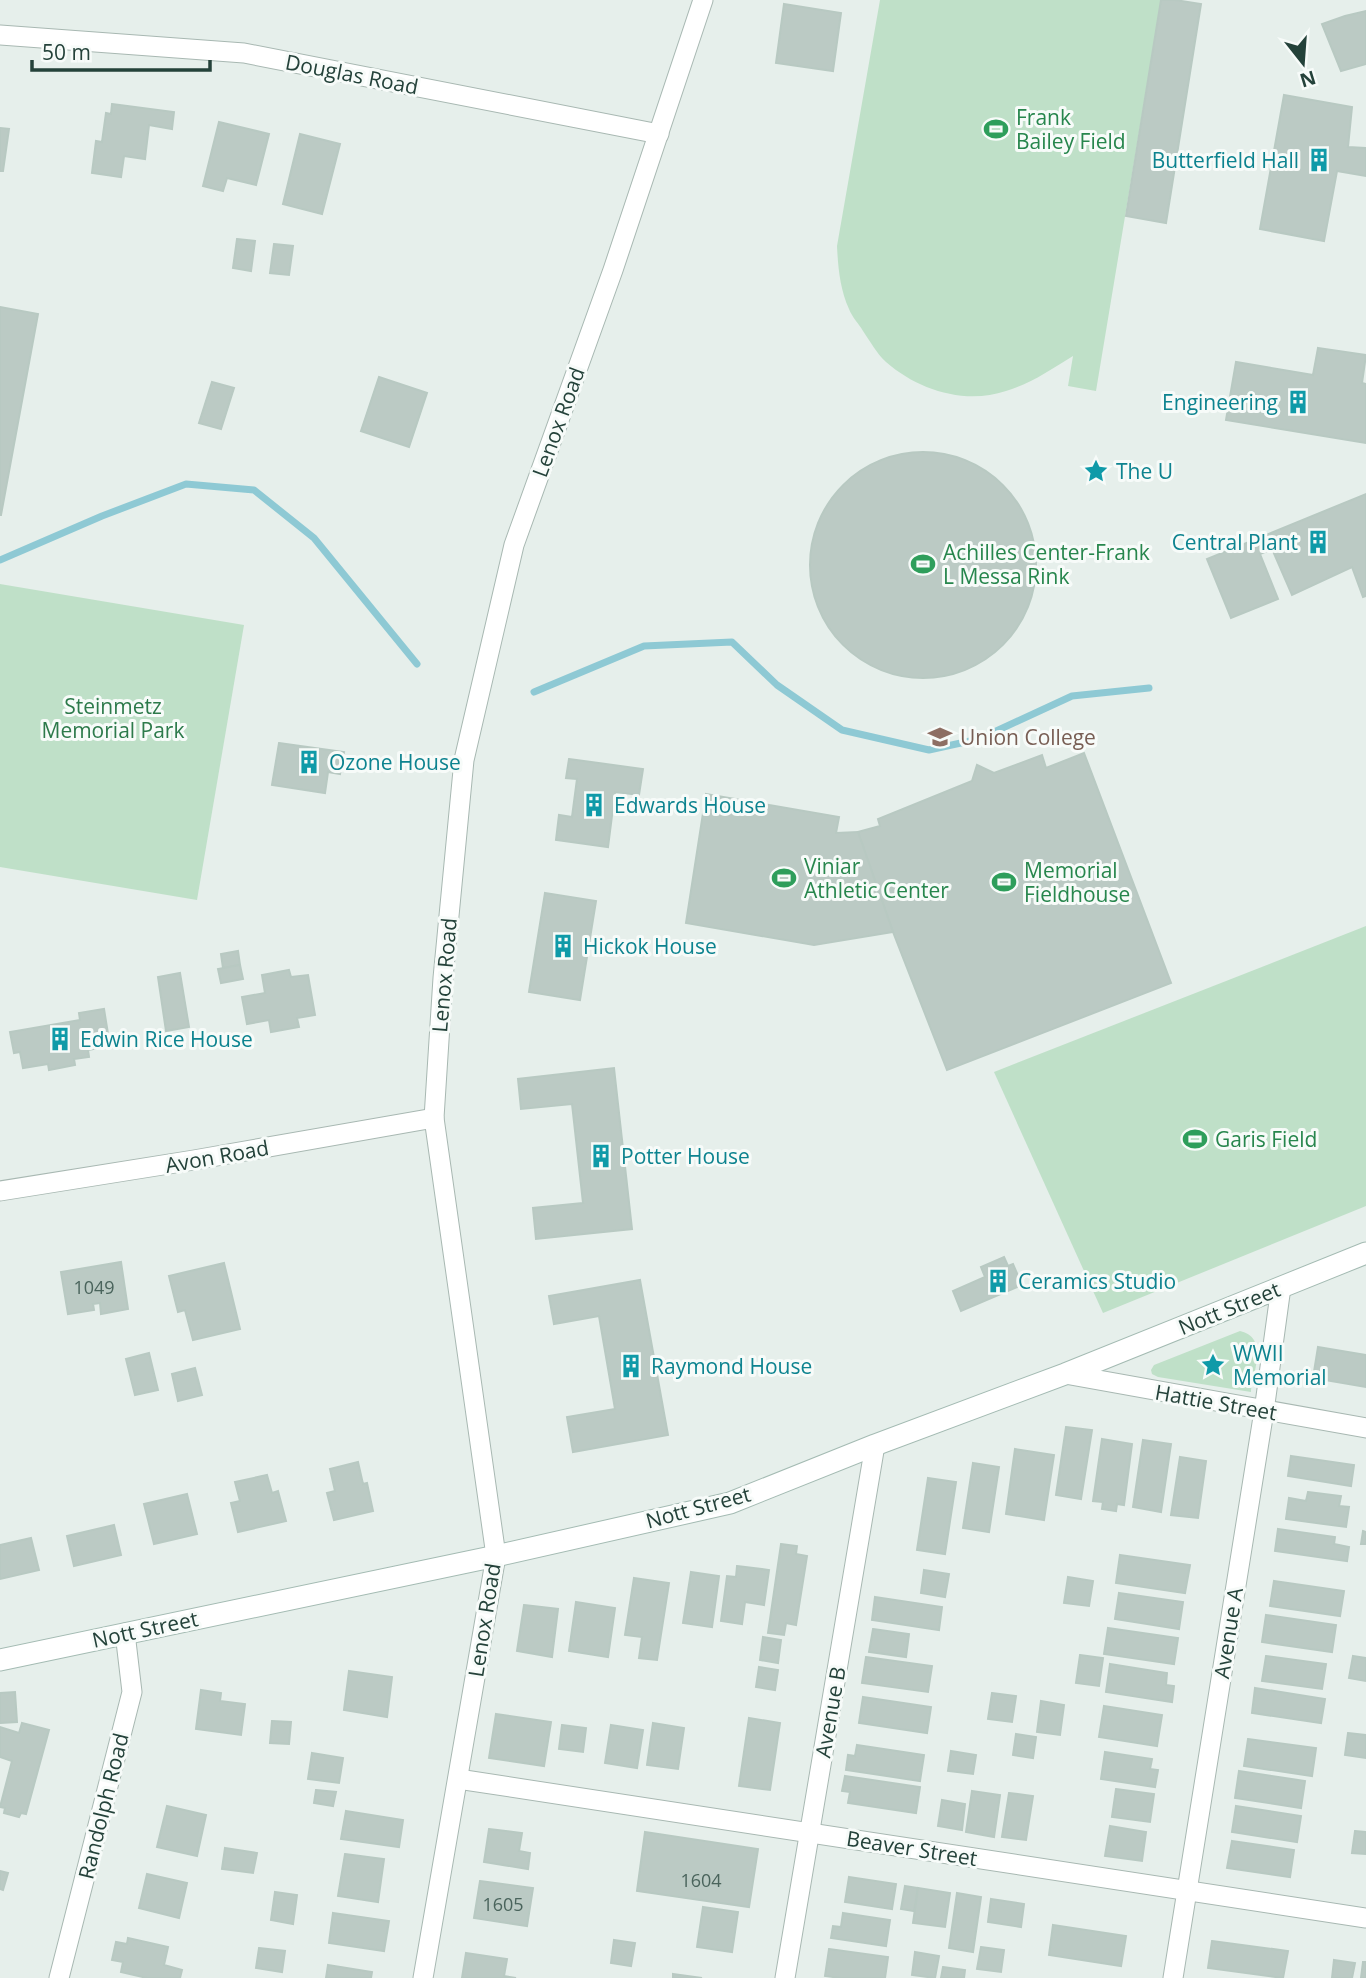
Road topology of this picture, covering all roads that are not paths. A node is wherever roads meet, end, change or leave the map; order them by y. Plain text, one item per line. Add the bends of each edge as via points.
1 (703, 0) edge
2 (0, 35) edge
3 (659, 134) junction
4 (434, 1118) junction
5 (0, 1191) edge
6 (1366, 1253) edge
7 (1280, 1287) junction
8 (1065, 1374) junction
9 (1264, 1411) junction
10 (1366, 1428) edge
11 (875, 1445) junction
12 (496, 1556) junction
13 (125, 1633) junction
14 (0, 1660) edge
15 (457, 1779) junction
16 (809, 1833) junction
17 (1187, 1890) junction
18 (1366, 1918) edge
19 (59, 1978) edge
20 (423, 1978) edge
21 (785, 1978) edge
22 (1172, 1978) edge

1 - 3 street, Lenox Road
2 - 3 street, Douglas Road via 244,53
3 - 4 street, Lenox Road via 513,545 464,760
4 - 5 street, Avon Road
4 - 12 street, Lenox Road
6 - 7 main road, Nott Street
7 - 8 main road, Nott Street
7 - 9 street, Avenue A
8 - 9 street, Hattie Street
8 - 11 main road, Nott Street
9 - 10 street, Hattie Street
9 - 17 street, Avenue A
11 - 12 main road, Nott Street via 730,1503
11 - 16 street, Avenue B
12 - 13 main road, Nott Street
12 - 15 street, Lenox Road
13 - 14 main road, Nott Street
13 - 19 street, Randolph Road via 132,1692
15 - 16 street, Beaver Street
15 - 20 street, Lenox Road
16 - 17 street, Beaver Street
16 - 21 street, Avenue B
17 - 18 street, Beaver Street
17 - 22 street, Avenue A

